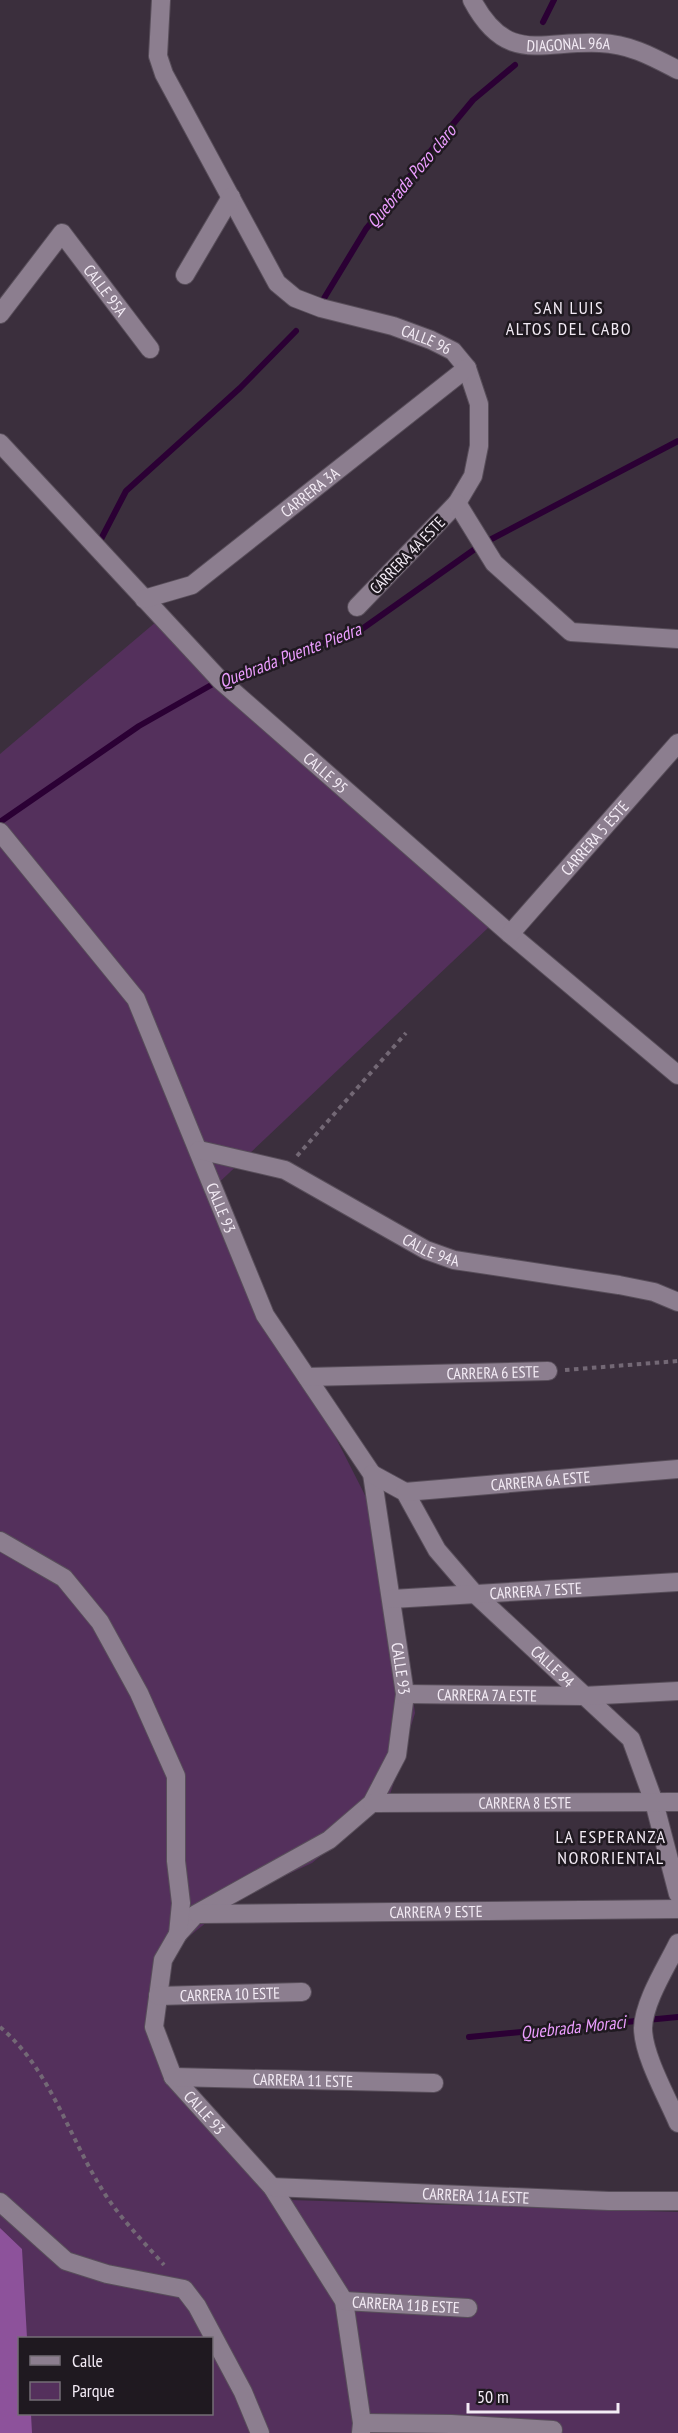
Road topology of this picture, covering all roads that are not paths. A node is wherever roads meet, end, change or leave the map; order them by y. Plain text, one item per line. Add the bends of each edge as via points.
1 (161, 0) edge
2 (472, 0) edge
3 (678, 70) edge
4 (231, 197) junction
5 (185, 275) dead end
6 (0, 314) edge
7 (150, 349) dead end
8 (467, 368) junction
9 (0, 443) edge
10 (457, 503) junction
11 (144, 599) junction
12 (357, 607) dead end
13 (678, 639) edge
14 (678, 743) edge
15 (0, 832) edge
16 (510, 933) junction
17 (678, 1075) edge
18 (199, 1150) junction
19 (678, 1302) edge
20 (548, 1371) road end
21 (307, 1377) junction
22 (678, 1469) edge
23 (372, 1474) junction
24 (405, 1492) junction
25 (0, 1541) edge
26 (678, 1582) edge
27 (474, 1593) junction
28 (392, 1599) junction
29 (678, 1691) edge
30 (405, 1694) junction
31 (583, 1696) junction
32 (654, 1802) junction
33 (678, 1802) edge
34 (372, 1803) junction
35 (678, 1894) edge
36 (678, 1909) edge
37 (196, 1914) junction
38 (178, 1934) junction
39 (678, 1943) edge
40 (302, 1992) dead end
41 (158, 1996) junction
42 (173, 2077) junction
43 (434, 2083) dead end
44 (678, 2123) edge
45 (272, 2187) junction
46 (678, 2200) edge
47 (0, 2202) edge
48 (344, 2301) junction
49 (468, 2308) dead end
50 (362, 2428) edge
51 (553, 2430) dead end
52 (260, 2433) edge

1 - 4 street, CALLE 96 via 158,56 164,74
2 - 3 street, DIAGONAL 96A via 480,15 516,45 600,43 639,49
4 - 5 street
4 - 8 street, CALLE 96 via 277,283 295,298 431,340 453,351
6 - 7 street, CALLE 95A via 62,233
8 - 10 street, CALLE 96 via 479,404 479,446 473,476
8 - 11 street, CARRERA 3A via 192,585
9 - 11 street, CALLE 95
10 - 12 street, CARRERA 4A ESTE
10 - 13 street via 494,563 571,632
11 - 16 street, CALLE 95 via 220,680
14 - 16 street, CARRERA 5 ESTE
15 - 18 street, CALLE 93 via 136,999
16 - 17 street, CALLE 95
18 - 19 street, CALLE 94A via 285,1170 426,1251 454,1260 619,1285
18 - 21 street, CALLE 93 via 265,1315
20 - 21 street, CARRERA 6 ESTE
21 - 23 street, CALLE 93
22 - 24 street, CARRERA 6A ESTE
23 - 24 street
23 - 28 street, CALLE 93
24 - 27 street, CALLE 94 via 437,1550
25 - 38 street via 64,1578 100,1622 139,1693 176,1776 176,1861 181,1903
26 - 27 street, CARRERA 7 ESTE
27 - 28 street, CARRERA 7 ESTE
27 - 31 street, CALLE 94
28 - 30 street, CALLE 93
29 - 31 street, CARRERA 7A ESTE
30 - 31 street, CARRERA 7A ESTE
30 - 34 street, CALLE 93 via 397,1755
31 - 32 street, CALLE 94 via 632,1739
32 - 33 street, CARRERA 8 ESTE
32 - 34 street, CARRERA 8 ESTE
32 - 35 street, CALLE 94
34 - 37 street, CALLE 93 via 328,1840
36 - 37 street, CARRERA 9 ESTE
37 - 38 street, CALLE 93
38 - 41 street, CALLE 93 via 163,1960
39 - 44 street via 648,2007 643,2028 650,2057
40 - 41 street, CARRERA 10 ESTE
41 - 42 street, CALLE 93 via 154,2027
42 - 43 street, CARRERA 11 ESTE
42 - 45 street, CALLE 93
45 - 46 street, CARRERA 11A ESTE via 609,2201
45 - 48 street, CALLE 93
47 - 52 street via 66,2261 107,2274 184,2289 243,2392
48 - 49 street, CARRERA 11B ESTE
48 - 50 street, CALLE 93
50 - 51 street via 451,2424

